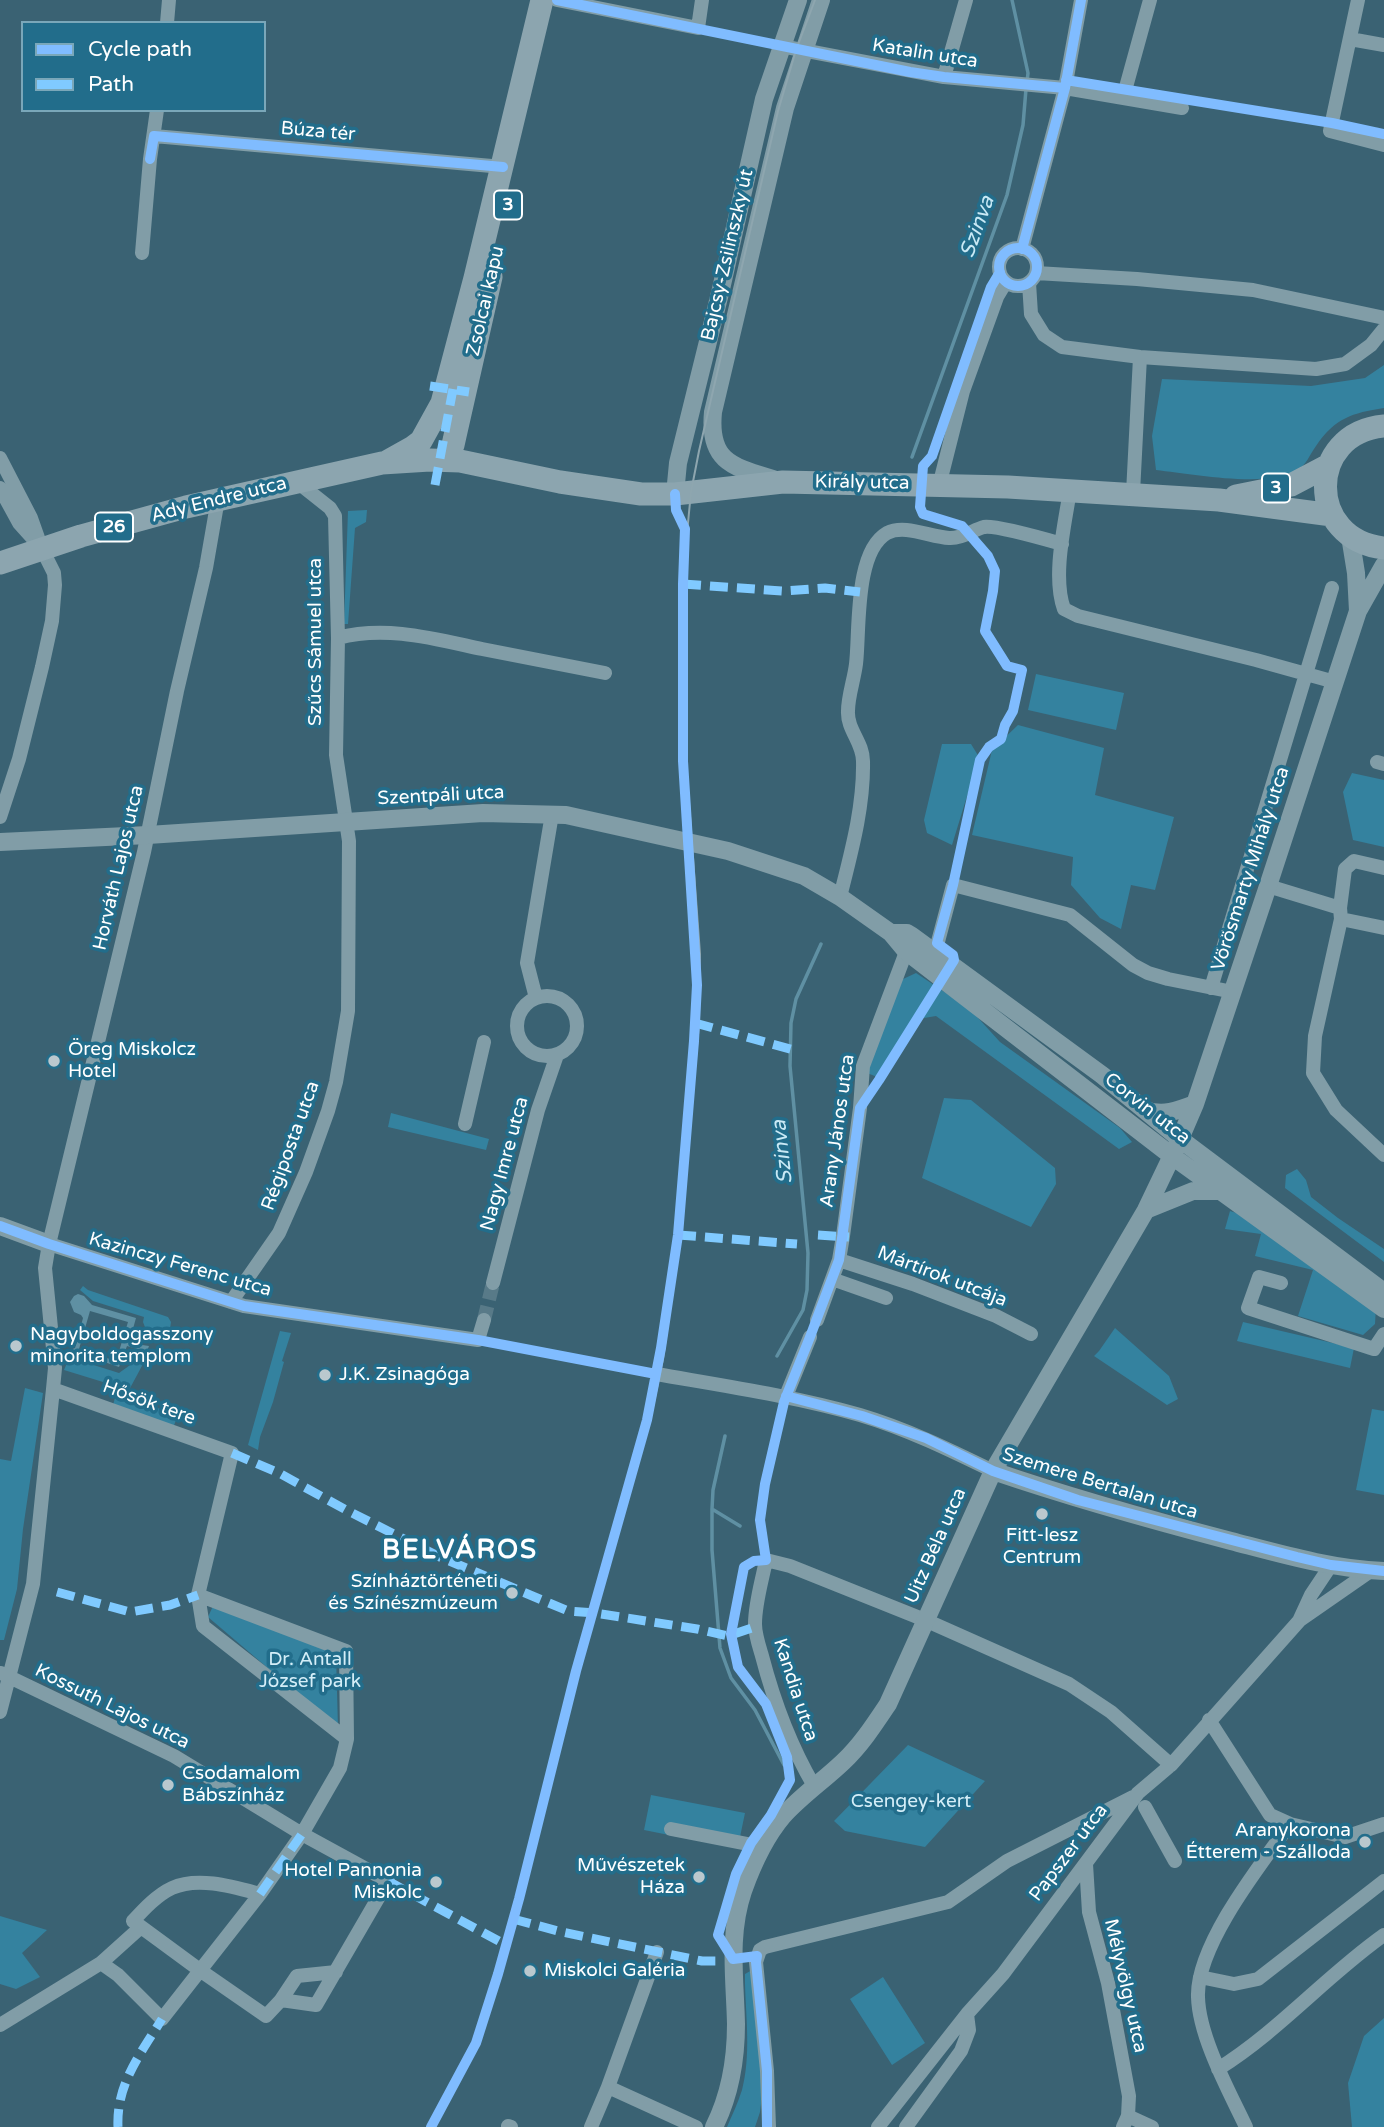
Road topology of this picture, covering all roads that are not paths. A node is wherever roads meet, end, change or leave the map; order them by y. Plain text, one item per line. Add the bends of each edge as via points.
1 (169, 0) edge
2 (542, 0) edge
3 (557, 0) edge
4 (702, 0) edge
5 (798, 0) edge
6 (821, 0) edge
7 (966, 0) edge
8 (1081, 0) edge
9 (1150, 0) edge
10 (1358, 0) edge
11 (167, 21) edge
12 (1350, 39) junction
13 (1384, 45) edge
14 (781, 46) junction
15 (803, 51) junction
16 (944, 77) junction
17 (1065, 88) junction
18 (1123, 98) junction
19 (1182, 108) dead end
20 (157, 112) edge
21 (154, 135) junction
22 (1384, 145) edge
23 (503, 167) junction
24 (1022, 249) junction
25 (142, 253) dead end
26 (1033, 278) junction
27 (1006, 282) junction
28 (1384, 318) edge
29 (1384, 329) edge
30 (1140, 357) junction
31 (442, 403) junction
32 (1384, 426) edge
33 (413, 447) junction
34 (0, 458) edge
35 (444, 460) junction
36 (382, 463) junction
37 (1329, 465) junction
38 (296, 481) junction
39 (783, 482) junction
40 (940, 486) junction
41 (0, 488) edge
42 (1070, 490) junction
43 (1133, 493) junction
44 (675, 494) junction
45 (218, 499) junction
46 (1219, 500) junction
47 (1332, 515) junction
48 (1350, 536) junction
49 (1062, 544) junction
50 (1384, 548) edge
51 (42, 549) junction
52 (0, 563) edge
53 (1384, 565) edge
54 (1332, 588) dead end
55 (1358, 611) junction
56 (338, 638) junction
57 (605, 673) dead end
58 (1306, 674) junction
59 (1335, 682) junction
60 (552, 814) junction
61 (0, 817) edge
62 (346, 821) junction
63 (0, 842) edge
64 (146, 844) junction
65 (1384, 867) edge
66 (1268, 886) junction
67 (840, 897) junction
68 (865, 914) joint
69 (1341, 914) junction
70 (1384, 929) edge
71 (909, 944) junction
72 (935, 953) junction
73 (1211, 988) junction
74 (1233, 992) junction
75 (536, 998) junction
76 (484, 1042) dead end
77 (557, 1055) junction
78 (1195, 1104) junction
79 (1145, 1110) junction
80 (465, 1125) dead end
81 (1150, 1138) junction
82 (1180, 1139) junction
83 (1384, 1155) edge
84 (1172, 1156) junction
85 (1219, 1191) junction
86 (1146, 1210) junction
87 (0, 1226) edge
88 (49, 1244) junction
89 (838, 1260) junction
90 (831, 1279) junction
91 (493, 1283) tunnel mouth
92 (1281, 1283) dead end
93 (1384, 1292) edge
94 (886, 1298) dead end
95 (231, 1302) junction
96 (1384, 1309) edge
97 (484, 1320) tunnel mouth
98 (817, 1320) dead end
99 (1031, 1334) dead end
100 (1384, 1334) edge
101 (810, 1338) dead end
102 (656, 1374) dead end
103 (54, 1389) junction
104 (786, 1396) junction
105 (993, 1471) junction
106 (1331, 1565) junction
107 (1378, 1570) edge
108 (198, 1595) junction
109 (925, 1620) junction
110 (1299, 1621) junction
111 (4, 1675) edge
112 (0, 1712) edge
113 (1209, 1720) junction
114 (347, 1739) junction
115 (1171, 1765) junction
116 (814, 1786) junction
117 (1140, 1802) junction
118 (1290, 1824) junction
119 (1384, 1824) edge
120 (671, 1829) dead end
121 (302, 1834) junction
122 (763, 1847) junction
123 (1175, 1861) dead end
124 (1086, 1864) junction
125 (1384, 1881) edge
126 (260, 1894) junction
127 (141, 1927) junction
128 (1384, 1935) edge
129 (657, 1952) dead end
130 (101, 1963) junction
131 (201, 1971) junction
132 (336, 1972) junction
133 (1200, 1977) junction
134 (281, 2000) junction
135 (967, 2014) junction
136 (0, 2025) edge
137 (1218, 2069) junction
138 (608, 2087) junction
139 (1126, 2122) edge
140 (591, 2127) edge
141 (696, 2127) edge
142 (714, 2127) edge
143 (769, 2127) edge
144 (878, 2127) edge
145 (905, 2127) edge
146 (1152, 2127) edge
147 (1246, 2127) edge

1 - 11 street
2 - 23 main road, Zsolcai kapu / 3
3 - 4 street via 698,28
3 - 35 main road, Zsolcai kapu / 3 via 453,445
5 - 14 street, Bajcsy-Zsilinszky út
6 - 15 street, Bajcsy-Zsilinszky út
7 - 16 street
8 - 17 street
9 - 18 street
10 - 12 street
12 - 13 street
12 - 22 street via 1330,131
14 - 15 street, Katalin utca
14 - 44 street, Bajcsy-Zsilinszky út via 764,99 678,463
15 - 16 street, Katalin utca
15 - 39 street, Bajcsy-Zsilinszky út via 785,108 711,426 717,451 733,465
16 - 17 street, Katalin utca
17 - 18 street, Katalin utca
17 - 24 street
18 - 19 street, Katalin utca
20 - 21 street
21 - 23 street, Búza tér
21 - 25 street
23 - 31 main road, Zsolcai kapu / 3
24 - 26 street via 1034,257
24 - 27 street via 1012,249 1001,258 1000,272
26 - 27 street via 1017,286
26 - 28 street via 1137,279 1253,290
26 - 30 street via 1031,314 1044,335 1062,347
27 - 40 street via 963,391
29 - 30 street via 1345,364 1317,369
30 - 43 street
31 - 33 main road
31 - 35 main road, 3 via 436,437
32 - 37 main road, 3 via 1355,434
33 - 35 main road, Ady Endre utca
33 - 36 main road
34 - 51 street via 32,518
35 - 36 main road, Ady Endre utca / 26
35 - 44 main road, Ady Endre utca / 3 via 626,493
36 - 38 main road, Ady Endre utca / 26
37 - 46 main road, Király utca / 3 via 1291,485
37 - 47 main road via 1325,495
38 - 45 main road, Ady Endre utca / 26
38 - 56 street, Szűcs Sámuel utca via 335,516
39 - 40 main road, Király utca / 3
39 - 44 main road, Király utca / 3
40 - 42 main road, Király utca / 3
41 - 51 street via 19,523
42 - 43 main road, Király utca / 3
42 - 49 street
43 - 46 main road, Király utca / 3
45 - 51 main road, Ady Endre utca / 26
45 - 64 street, Horváth Lajos utca
46 - 47 main road, Király utca / 3
47 - 48 main road
48 - 50 main road
48 - 55 street, Vörösmarty Mihály utca
49 - 58 street via 1060,598 1064,609 1077,616
49 - 67 street via 986,527 952,539 897,529 876,544 867,559 860,592 856,663 847,713 863,760 852,847
51 - 52 main road, Ady Endre utca / 26
51 - 61 street via 54,573 52,621 19,760
53 - 55 street, Vörösmarty Mihály utca
54 - 58 street
55 - 59 street, Vörösmarty Mihály utca
56 - 57 street via 371,632 409,634
56 - 62 street, Szűcs Sámuel utca via 336,755
58 - 59 street
58 - 73 street
59 - 66 street, Vörösmarty Mihály utca
60 - 62 street, Szentpáli utca
60 - 67 street, Szentpáli utca via 728,851 804,876
60 - 75 street via 527,963
62 - 64 street, Szentpáli utca
62 - 95 street, Régiposta utca via 348,1011 336,1082 306,1172 279,1233
63 - 64 street, Szentpáli utca
64 - 88 street, Horváth Lajos utca
65 - 69 street via 1354,861 1345,869
66 - 69 street
66 - 74 street, Vörösmarty Mihály utca
67 - 68 street, Szentpáli utca
68 - 71 street, Corvin utca via 899,945
69 - 70 street
69 - 83 street via 1315,1036 1312,1073 1336,1110
71 - 72 street, Corvin utca
71 - 81 street, Corvin utca
71 - 89 street, Arany János utca via 863,1066
72 - 73 street via 953,885 1070,915 1148,973
72 - 79 street, Corvin utca
73 - 74 street
74 - 78 street, Vörösmarty Mihály utca
75 - 77 street via 527,1003 517,1020 519,1039 531,1053
75 - 77 street via 562,999 574,1012 576,1038
76 - 80 street
77 - 91 street, Nagy Imre utca
78 - 79 street via 1157,1114
78 - 82 street, Vörösmarty Mihály utca
79 - 82 street, Corvin utca
81 - 84 street, Corvin utca
81 - 86 street via 1156,1166
82 - 84 street, Uitz Béla utca
82 - 93 street, Corvin utca
84 - 85 street, Corvin utca
84 - 86 street, Uitz Béla utca
85 - 86 street via 1193,1191
85 - 96 street, Corvin utca
86 - 105 street, Uitz Béla utca
87 - 88 street, Kazinczy Ferenc utca
88 - 95 street, Kazinczy Ferenc utca
88 - 103 street, Horváth Lajos utca via 45,1268
89 - 90 street, Arany János utca
89 - 99 street, Mártírok utcája via 913,1284
90 - 94 street
90 - 98 street, Arany János utca
92 - 100 street via 1259,1277 1248,1308 1374,1349
95 - 97 street, Kazinczy Ferenc utca via 478,1340
101 - 104 street
102 - 104 street, Szemere Bertalan utca
103 - 108 street, Hősök tere via 232,1453
103 - 111 street, Horváth Lajos utca via 33,1584
104 - 105 street, Szemere Bertalan utca via 926,1438
105 - 106 street, Szemere Bertalan utca via 1078,1500
105 - 109 street, Uitz Béla utca
106 - 107 street, Szemere Bertalan utca
106 - 110 street
107 - 110 street
108 - 114 street via 203,1626
108 - 114 street via 346,1651
109 - 115 street via 1069,1684 1111,1712
109 - 116 street, Uitz Béla utca via 873,1727
109 - 116 street, Kandia utca via 766,1560 755,1627 781,1717
110 - 113 street, Papszer utca
111 - 112 street, Horváth Lajos utca
111 - 121 street, Kossuth Lajos utca via 174,1756
113 - 115 street, Papszer utca
113 - 118 street via 1270,1815
114 - 121 street via 340,1768
115 - 117 street, Papszer utca
116 - 122 street, Uitz Béla utca via 782,1817
117 - 123 street
117 - 124 street, Papszer utca
117 - 143 street via 1007,1861 948,1902 760,1950 756,1962
118 - 119 street via 1345,1838
118 - 133 street via 1227,1914
120 - 122 street
121 - 126 street
121 - 132 street, Kossuth Lajos utca via 388,1881
122 - 142 street, Uitz Béla utca via 743,1892 737,1919 735,2052 723,2109
124 - 135 street, Papszer utca
124 - 139 street, Mélyvölgy utca via 1089,1912 1129,2096
125 - 133 street via 1258,1979 1234,1984
126 - 127 street via 213,1883 172,1888 133,1921
126 - 131 street
127 - 130 street
127 - 131 street
128 - 137 street
129 - 138 street
130 - 131 street via 162,2018
130 - 136 street
131 - 134 street via 266,2016
132 - 134 street via 297,1976
132 - 134 street via 316,2005
133 - 137 street via 1198,1998
135 - 144 street, Papszer utca
135 - 145 street via 969,2030 961,2051
137 - 147 street
138 - 140 street
138 - 141 street
139 - 146 street

